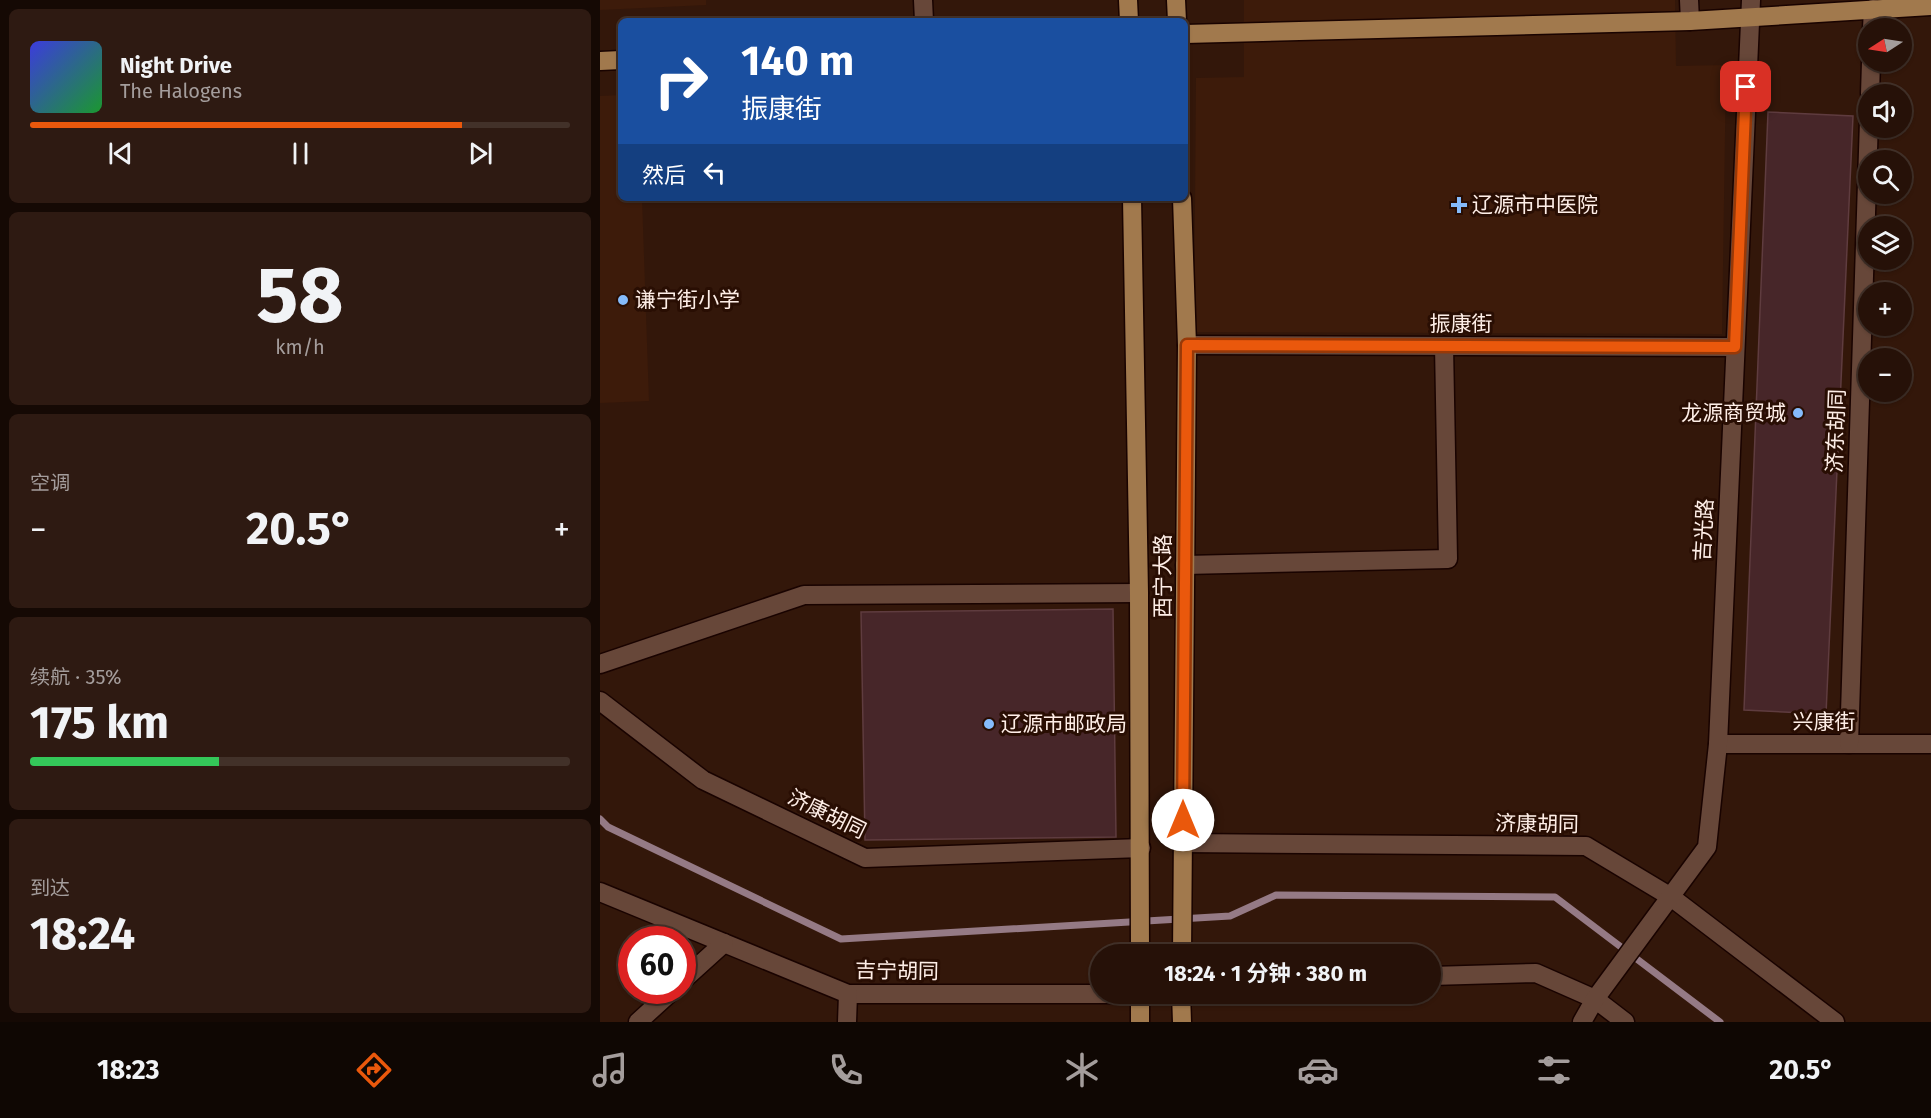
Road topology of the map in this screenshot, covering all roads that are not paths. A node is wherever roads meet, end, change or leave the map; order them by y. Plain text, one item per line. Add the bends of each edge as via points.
1 (923, 0) edge
2 (1128, 0) edge
3 (1176, 0) edge
4 (1689, 0) edge
5 (1931, 6) edge
6 (1750, 8) edge
7 (1873, 9) junction
8 (924, 18) edge
9 (1129, 18) edge
10 (1177, 18) edge
11 (1873, 18) edge
12 (1690, 21) junction
13 (1188, 34) edge
14 (618, 60) edge
15 (600, 61) edge
16 (1868, 138) edge
17 (1132, 201) edge
18 (1182, 201) edge
19 (1187, 345) junction
20 (1444, 346) junction
21 (1735, 347) junction
22 (1185, 565) junction
23 (1138, 593) junction
24 (600, 664) edge
25 (600, 701) edge
26 (1718, 744) junction
27 (1849, 744) junction
28 (1931, 744) edge
29 (1183, 843) junction
30 (1141, 848) junction
31 (600, 892) edge
32 (1671, 897) junction
33 (724, 943) junction
34 (1140, 944) edge
35 (1182, 944) edge
36 (696, 968) edge
37 (1441, 976) edge
38 (848, 994) junction
39 (1090, 994) edge
40 (1595, 999) junction
41 (658, 1004) edge
42 (1140, 1004) edge
43 (1181, 1004) edge
44 (638, 1022) edge
45 (847, 1022) edge
46 (1140, 1022) edge
47 (1182, 1022) edge
48 (1582, 1022) edge
49 (1625, 1022) edge
50 (1835, 1022) edge

1 - 8 street
2 - 9 main road
3 - 10 main road
4 - 12 street
5 - 7 main road
6 - 7 main road
6 - 12 main road
6 - 21 street, 吉光路
7 - 11 street
12 - 13 main road
14 - 15 main road
16 - 27 street, 济东胡同
17 - 23 main road, 西宁大路
18 - 19 main road, 西宁大路
19 - 20 street, 振康街
19 - 22 main road, 西宁大路
20 - 21 street, 振康街
20 - 22 street via 1448,559
21 - 26 street, 吉光路
22 - 29 main road, 西宁大路
23 - 24 street via 804,595
23 - 30 main road, 西宁大路
25 - 30 street, 济康胡同 via 703,780 865,858
26 - 27 street, 兴康街
26 - 32 street, 吉光路 via 1707,847
27 - 28 street, 兴康街
29 - 32 street, 济康胡同 via 1586,846
29 - 35 main road, 西宁大路
30 - 34 main road, 西宁大路
31 - 33 street, 吉宁胡同
32 - 40 street, 吉光路
32 - 50 street, 济康胡同
33 - 36 street
33 - 38 street, 吉宁胡同
37 - 40 street via 1536,973
38 - 39 street, 吉宁胡同
38 - 45 street
40 - 48 street, 吉光路
40 - 49 street
41 - 44 street
42 - 46 main road
43 - 47 main road

